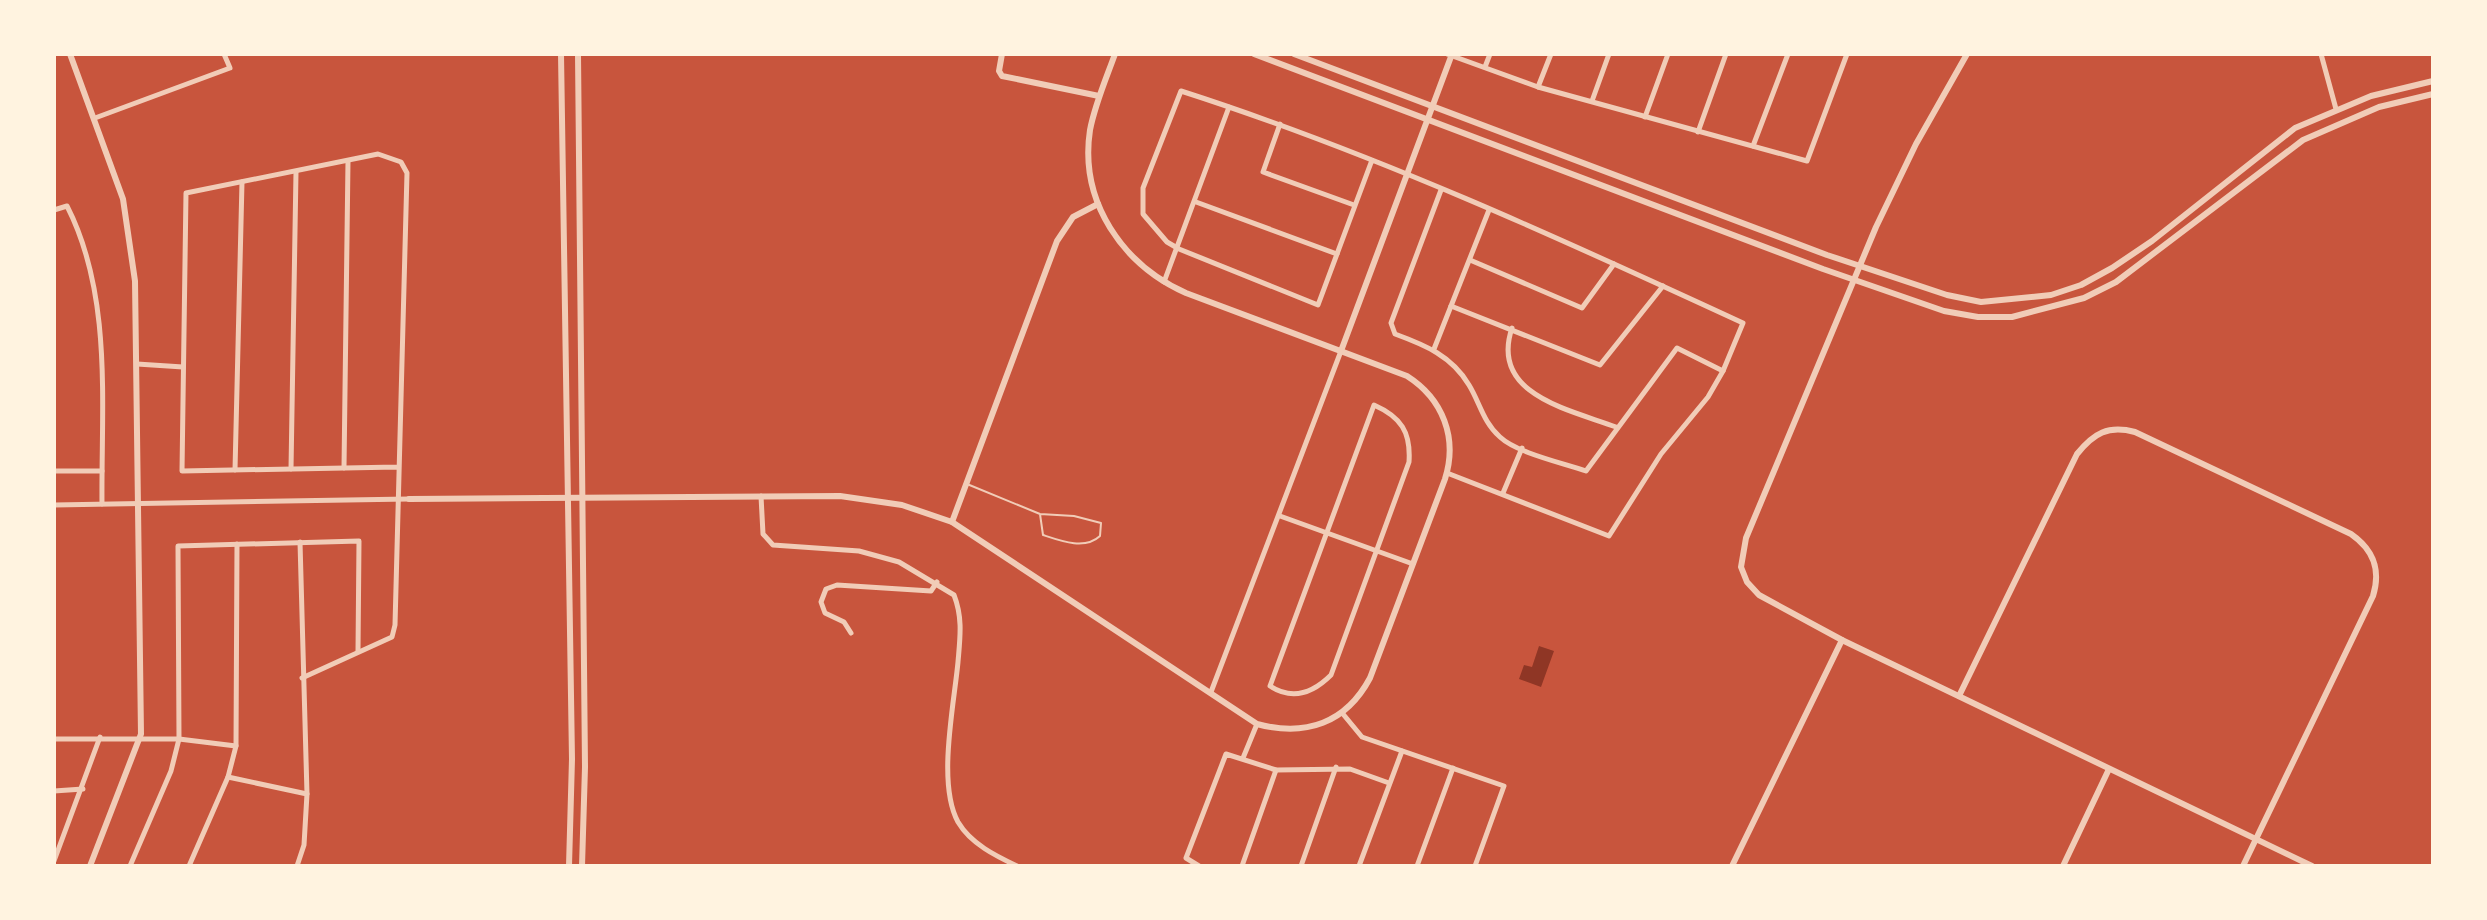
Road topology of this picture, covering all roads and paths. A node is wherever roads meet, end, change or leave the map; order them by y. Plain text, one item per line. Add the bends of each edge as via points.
1 (70, 54) edge
2 (224, 54) edge
3 (561, 54) edge
4 (578, 54) edge
5 (1002, 54) edge
6 (1115, 54) edge
7 (1254, 54) edge
8 (1294, 54) edge
9 (1490, 54) edge
10 (1551, 54) edge
11 (1609, 54) edge
12 (1668, 54) edge
13 (1726, 54) edge
14 (1788, 54) edge
15 (1847, 54) edge
16 (1967, 54) edge
17 (2321, 54) edge
18 (1450, 55) edge
19 (1485, 67) junction
20 (2433, 81) edge
21 (1538, 87) junction
22 (2433, 94) edge
23 (1099, 96) junction
24 (1592, 101) junction
25 (1229, 107) junction
26 (2336, 109) junction
27 (1645, 117) junction
28 (95, 118) junction
29 (1280, 124) junction
30 (1698, 132) junction
31 (1753, 146) junction
32 (1372, 160) junction
33 (348, 161) junction
34 (296, 172) junction
35 (1406, 174) junction
36 (242, 182) junction
37 (1441, 190) junction
38 (1196, 202) junction
39 (1098, 204) junction
40 (1354, 205) junction
41 (54, 210) edge
42 (1489, 210) junction
43 (1179, 249) junction
44 (1337, 254) junction
45 (1470, 260) junction
46 (1614, 264) junction
47 (1860, 267) junction
48 (1855, 280) junction
49 (1164, 282) junction
50 (1663, 286) junction
51 (1451, 306) junction
52 (1512, 328) junction
53 (1434, 349) junction
54 (1341, 351) junction
55 (137, 364) junction
56 (183, 367) junction
57 (1723, 371) junction
58 (1616, 427) junction
59 (1522, 448) junction
60 (397, 467) junction
61 (344, 468) junction
62 (291, 469) junction
63 (235, 470) junction
64 (54, 471) edge
65 (102, 471) junction
66 (1447, 473) junction
67 (966, 484) junction
68 (1503, 493) junction
69 (761, 496) junction
70 (398, 499) junction
71 (409, 499) joint
72 (102, 504) junction
73 (138, 504) junction
74 (54, 505) edge
75 (1040, 514) junction
76 (1280, 516) junction
77 (952, 522) junction
78 (1328, 535) junction
79 (300, 542) junction
80 (237, 544) junction
81 (1377, 552) junction
82 (1413, 564) junction
83 (937, 582) junction
84 (851, 633) dead end
85 (1842, 640) junction
86 (358, 651) junction
87 (302, 678) junction
88 (1211, 692) junction
89 (1959, 696) junction
90 (1343, 714) junction
91 (1257, 724) junction
92 (100, 737) junction
93 (140, 738) junction
94 (54, 739) edge
95 (179, 739) junction
96 (236, 746) junction
97 (1402, 751) junction
98 (1243, 758) junction
99 (1336, 767) junction
100 (1453, 768) junction
101 (2109, 769) junction
102 (1276, 770) junction
103 (228, 777) junction
104 (1389, 783) junction
105 (83, 789) junction
106 (54, 791) edge
107 (307, 794) junction
108 (2256, 839) junction
109 (54, 861) edge
110 (90, 866) edge
111 (130, 866) edge
112 (189, 866) edge
113 (297, 866) edge
114 (569, 866) edge
115 (582, 866) edge
116 (1017, 866) edge
117 (1199, 866) edge
118 (1242, 866) edge
119 (1301, 866) edge
120 (1359, 866) edge
121 (1417, 866) edge
122 (1475, 866) edge
123 (1732, 866) edge
124 (2063, 866) edge
125 (2243, 866) edge
126 (2312, 866) edge

1 - 28 street
2 - 28 street via 230,68
3 - 114 street via 572,759
4 - 115 street
5 - 23 street via 1002,76
6 - 23 street
7 - 48 street
8 - 47 street
9 - 19 street
10 - 21 street
11 - 24 street
12 - 27 street
13 - 30 street
14 - 31 street
15 - 31 street via 1807,161
16 - 47 street via 1916,144
17 - 26 street
18 - 19 street
18 - 35 street
19 - 21 street
20 - 26 street
21 - 24 street
22 - 48 street via 2379,107 2303,140 2116,282 2047,310 1978,317 1944,311
23 - 39 street via 1089,152
24 - 27 street
25 - 29 street
25 - 38 street
25 - 43 street via 1181,91 1143,188 1143,214
26 - 47 street via 2295,128 2112,268 2051,295 1981,302
27 - 30 street
28 - 55 street via 131,236
29 - 32 street
29 - 40 street via 1263,172
30 - 31 street
32 - 35 street
32 - 40 street
33 - 34 street
33 - 60 street via 388,155 407,173
33 - 61 street
34 - 36 street
34 - 62 street
35 - 37 street
35 - 54 street
36 - 56 street via 186,193
36 - 63 street
37 - 42 street
37 - 53 street via 1391,323 1395,334
38 - 43 street
38 - 44 street
39 - 49 street via 1127,252
39 - 67 street via 1073,217 1061,232
40 - 44 street
41 - 65 street via 67,206 96,297
42 - 45 street
42 - 46 street
43 - 44 street via 1318,305
43 - 49 street
45 - 46 street via 1582,308
45 - 51 street
46 - 50 street
47 - 48 street
48 - 85 street via 1741,553 1747,582 1759,595
49 - 54 street
50 - 52 street via 1600,365
50 - 57 street via 1743,323
51 - 52 street
51 - 53 street
52 - 58 street via 1510,358 1524,388
53 - 59 street via 1456,366 1488,426
54 - 66 street via 1407,376 1434,400 1448,432
54 - 76 street
55 - 56 street
55 - 73 street
56 - 63 street via 182,471
57 - 58 street via 1677,348
57 - 68 street via 1634,492 1609,536
58 - 59 street via 1586,471
59 - 68 street
60 - 61 street
60 - 70 street
61 - 62 street
62 - 63 street
64 - 65 street
65 - 72 street
66 - 68 street
66 - 82 street
67 - 75 lane
67 - 77 street
69 - 71 street
69 - 77 street via 874,499
69 - 83 street via 763,534 773,545 859,551 899,562
70 - 71 street
70 - 73 street
70 - 86 street via 392,637
72 - 73 street
72 - 74 street
73 - 93 street
75 - 75 lane via 1101,523 1100,536 1089,543 1069,543 1043,535
76 - 78 street
76 - 88 street
77 - 88 street
78 - 81 street
78 - 81 street via 1374,405 1403,425 1410,442 1409,462
78 - 81 street via 1270,686 1280,692 1299,695 1317,689 1331,675
79 - 80 street
79 - 86 street via 359,541
79 - 87 street
80 - 95 street via 178,546
80 - 96 street
81 - 82 street
82 - 90 street via 1370,678
83 - 84 street via 931,591 837,585 826,589 821,602 825,613 844,622
83 - 116 street via 954,595 961,626 948,779 952,806 959,824 976,842
85 - 89 street
85 - 123 street
86 - 87 street
87 - 107 street
88 - 91 street
89 - 101 street
89 - 108 street via 2077,454 2102,431 2118,427 2135,432 2351,534 2371,554 2377,582
90 - 91 street via 1307,729
90 - 97 street via 1362,737
91 - 98 street
92 - 93 street
92 - 94 street
92 - 105 street
93 - 95 street
93 - 110 street
95 - 96 street
95 - 111 street via 171,771
96 - 103 street
97 - 100 street
97 - 104 street
98 - 102 street
98 - 117 street via 1226,754 1186,858
99 - 102 street
99 - 104 street
99 - 119 street
100 - 121 street
100 - 122 street via 1504,786
101 - 108 street
101 - 124 street
102 - 118 street
103 - 107 street
103 - 112 street
104 - 120 street
105 - 106 street
105 - 109 street
107 - 113 street via 304,845
108 - 125 street
108 - 126 street

